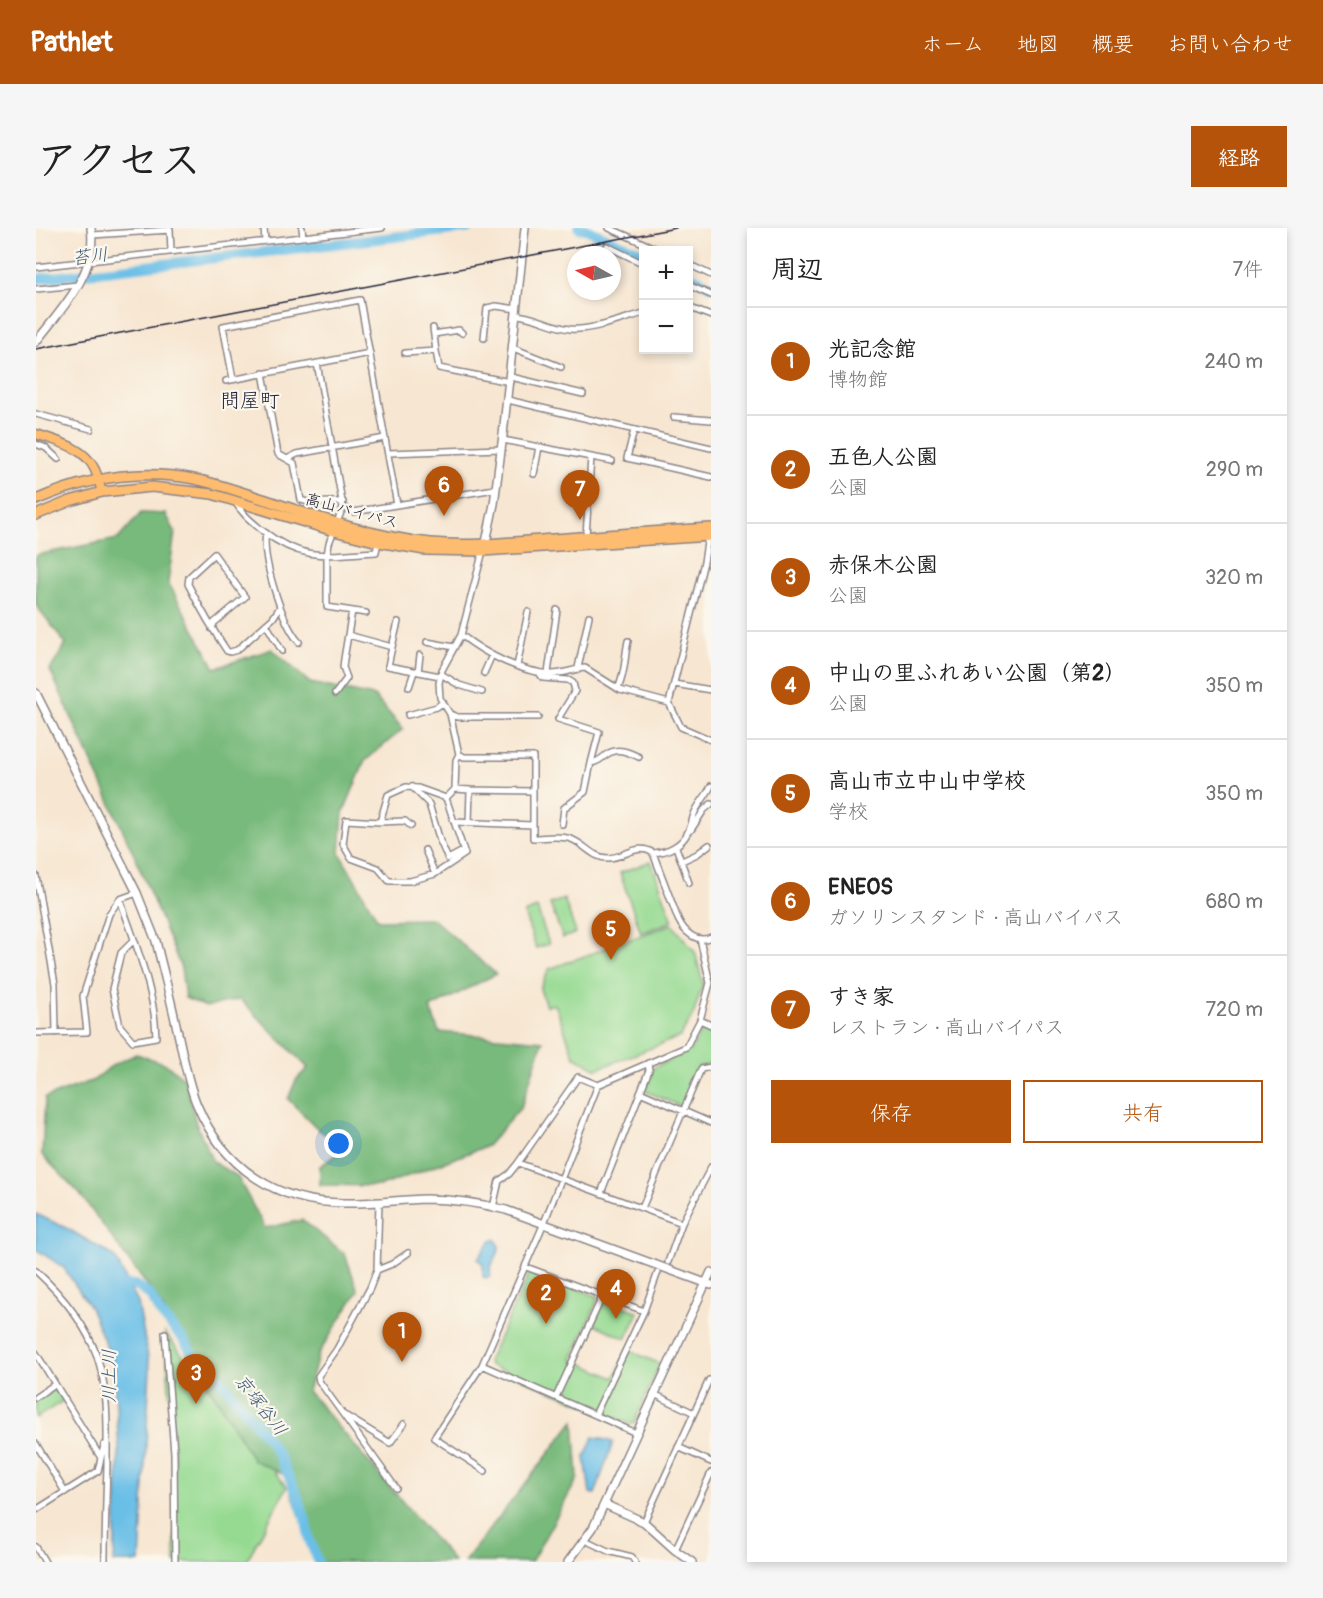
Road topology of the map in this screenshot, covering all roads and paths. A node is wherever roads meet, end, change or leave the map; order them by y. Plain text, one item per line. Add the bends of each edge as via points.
1 (264, 228) edge
2 (302, 228) edge
3 (382, 228) edge
4 (609, 228) edge
5 (170, 229) edge
6 (146, 230) edge
7 (338, 230) edge
8 (524, 230) edge
9 (91, 231) edge
10 (303, 237) junction
11 (265, 240) junction
12 (650, 246) edge
13 (171, 251) junction
14 (621, 253) edge
15 (88, 262) junction
16 (639, 262) edge
17 (693, 266) edge
18 (36, 267) edge
19 (711, 274) edge
20 (79, 284) junction
21 (693, 287) edge
22 (36, 289) edge
23 (711, 295) edge
24 (693, 309) edge
25 (516, 312) junction
26 (639, 315) edge
27 (711, 316) edge
28 (462, 333) dead end
29 (484, 338) dead end
30 (36, 342) edge
31 (513, 348) junction
32 (436, 351) junction
33 (370, 353) junction
34 (405, 353) dead end
35 (317, 363) junction
36 (561, 367) dead end
37 (263, 373) junction
38 (233, 379) junction
39 (510, 379) junction
40 (226, 381) dead end
41 (584, 394) dead end
42 (507, 400) junction
43 (36, 414) edge
44 (674, 417) dead end
45 (711, 420) edge
46 (91, 429) dead end
47 (634, 430) junction
48 (36, 434) edge
49 (385, 438) junction
50 (502, 440) junction
51 (36, 444) edge
52 (539, 447) junction
53 (333, 448) junction
54 (711, 448) edge
55 (501, 449) junction
56 (388, 453) junction
57 (591, 457) junction
58 (58, 459) dead end
59 (287, 459) junction
60 (612, 461) dead end
61 (534, 474) dead end
62 (711, 477) edge
63 (98, 479) junction
64 (495, 489) junction
65 (102, 492) junction
66 (36, 500) edge
67 (234, 500) junction
68 (343, 504) junction
69 (397, 505) junction
70 (36, 516) edge
71 (335, 527) junction
72 (266, 533) junction
73 (710, 534) edge
74 (586, 536) junction
75 (378, 542) junction
76 (485, 547) junction
77 (327, 555) junction
78 (280, 607) junction
79 (556, 610) dead end
80 (352, 611) junction
81 (528, 612) dead end
82 (366, 613) dead end
83 (589, 616) dead end
84 (398, 622) dead end
85 (266, 624) junction
86 (212, 629) junction
87 (348, 635) junction
88 (461, 635) junction
89 (628, 641) dead end
90 (299, 642) dead end
91 (427, 642) dead end
92 (392, 646) junction
93 (454, 647) junction
94 (282, 651) dead end
95 (420, 655) dead end
96 (492, 655) junction
97 (517, 666) junction
98 (578, 669) junction
99 (416, 672) junction
100 (484, 673) dead end
101 (548, 673) junction
102 (540, 674) junction
103 (441, 675) junction
104 (674, 684) junction
105 (409, 687) dead end
106 (618, 689) junction
107 (711, 690) edge
108 (482, 692) dead end
109 (36, 693) edge
110 (335, 694) dead end
111 (443, 702) junction
112 (669, 703) junction
113 (450, 714) junction
114 (408, 715) dead end
115 (538, 717) dead end
116 (711, 740) edge
117 (459, 754) junction
118 (639, 757) dead end
119 (591, 763) junction
120 (711, 786) edge
121 (412, 787) junction
122 (455, 789) junction
123 (470, 790) junction
124 (533, 790) junction
125 (446, 798) junction
126 (711, 804) edge
127 (380, 822) junction
128 (454, 822) junction
129 (469, 823) junction
130 (562, 824) dead end
131 (533, 825) junction
132 (411, 826) dead end
133 (688, 833) junction
134 (708, 845) dead end
135 (676, 847) junction
136 (426, 850) dead end
137 (463, 851) junction
138 (653, 854) junction
139 (682, 861) junction
140 (435, 874) junction
141 (36, 876) edge
142 (689, 883) dead end
143 (137, 893) junction
144 (120, 899) junction
145 (711, 937) edge
146 (700, 939) junction
147 (134, 940) junction
148 (709, 996) edge
149 (700, 1020) junction
150 (711, 1025) edge
151 (36, 1033) edge
152 (56, 1033) junction
153 (648, 1063) junction
154 (711, 1067) edge
155 (598, 1085) junction
156 (640, 1092) junction
157 (683, 1110) junction
158 (711, 1123) edge
159 (518, 1163) junction
160 (711, 1167) edge
161 (561, 1179) junction
162 (601, 1194) junction
163 (380, 1202) junction
164 (494, 1203) dead end
165 (642, 1208) junction
166 (544, 1223) junction
167 (682, 1223) junction
168 (408, 1253) dead end
169 (668, 1262) dead end
170 (526, 1267) junction
171 (377, 1270) junction
172 (36, 1271) edge
173 (658, 1272) dead end
174 (711, 1272) edge
175 (708, 1284) edge
176 (603, 1295) junction
177 (644, 1311) junction
178 (165, 1333) dead end
179 (36, 1353) edge
180 (482, 1365) junction
181 (710, 1379) edge
182 (55, 1384) junction
183 (654, 1394) junction
184 (36, 1397) edge
185 (556, 1398) junction
186 (694, 1413) junction
187 (342, 1414) junction
188 (595, 1415) junction
189 (404, 1424) dead end
190 (636, 1433) junction
191 (107, 1441) junction
192 (36, 1444) edge
193 (678, 1447) junction
194 (101, 1458) junction
195 (711, 1462) edge
196 (485, 1471) dead end
197 (711, 1473) edge
198 (396, 1488) dead end
199 (65, 1492) junction
200 (604, 1504) junction
201 (36, 1510) edge
202 (644, 1522) junction
203 (585, 1540) junction
204 (36, 1547) edge
205 (675, 1550) junction
206 (45, 1562) edge
207 (105, 1562) edge
208 (175, 1562) edge
209 (568, 1562) edge
210 (635, 1562) edge
211 (692, 1562) edge

1 - 11 street
2 - 10 street
3 - 7 street
4 - 12 street
5 - 6 street
5 - 13 street
6 - 9 street
7 - 10 street
8 - 25 street
9 - 15 street
10 - 11 street
11 - 13 street
13 - 15 street
14 - 16 street
15 - 18 street
15 - 20 street
17 - 19 street
20 - 22 street
20 - 30 street
21 - 23 street
24 - 27 street
25 - 26 street via 573,329
25 - 29 street via 496,306 487,308
25 - 31 street
28 - 32 street via 434,331
31 - 36 street
31 - 39 street
32 - 34 street
32 - 39 street via 439,368
33 - 35 street
33 - 38 street via 360,300 223,326
33 - 49 street
35 - 37 street
35 - 53 street
37 - 38 street
37 - 59 street via 278,454
38 - 40 street
39 - 41 street
39 - 42 street
42 - 47 street
42 - 50 street
43 - 46 street
44 - 45 street
47 - 54 street
47 - 62 street via 627,458
48 - 63 main road via 80,452
49 - 53 street
49 - 56 street
50 - 52 street
50 - 55 street
51 - 58 street
52 - 57 street
52 - 61 street
53 - 59 street
53 - 68 street
55 - 56 street
55 - 64 street
56 - 69 street
57 - 60 street
57 - 74 street
59 - 68 street via 294,463 301,500
63 - 65 main road
63 - 66 highway, 高山バイパス
63 - 71 highway, 高山バイパス via 154,475 196,480 237,490
64 - 69 street
64 - 76 street
65 - 67 highway, 高山バイパス via 135,487 172,488
65 - 70 highway, 高山バイパス
67 - 71 highway, 高山バイパス
67 - 72 street via 242,514
68 - 69 street via 353,512
68 - 71 street
71 - 75 highway, 高山バイパス
71 - 76 highway, 高山バイパス via 405,540
71 - 77 street
72 - 77 street via 293,550
72 - 78 street via 264,545
73 - 74 highway, 高山バイパス
73 - 76 highway, 高山バイパス
73 - 104 street
74 - 76 highway, 高山バイパス
75 - 76 highway, 高山バイパス via 447,552
75 - 77 street via 376,552
76 - 88 street
77 - 80 street via 327,607
78 - 85 street
78 - 90 street
79 - 101 street
80 - 82 street
80 - 87 street
81 - 97 street
83 - 98 street
84 - 92 street
85 - 86 street via 230,652
85 - 94 street
86 - 86 street via 188,584 189,577 214,554 245,597
87 - 92 street
87 - 110 street via 344,659 347,678
88 - 93 street
88 - 96 street
89 - 106 street via 625,671
91 - 93 street
92 - 99 street via 388,666
93 - 103 street
95 - 99 street
96 - 97 street
96 - 100 street
97 - 102 street
98 - 101 street
98 - 106 street via 585,668
99 - 103 street
99 - 105 street
101 - 102 street
102 - 119 street via 543,678 573,683 575,691 558,719 599,732
103 - 108 street
103 - 111 street via 439,689
104 - 107 street
104 - 112 street
106 - 112 street
109 - 143 street
111 - 113 street
111 - 114 street
112 - 116 street via 681,727
113 - 115 street
113 - 117 street
117 - 122 street
117 - 124 street via 534,757
118 - 119 street via 617,751
119 - 130 street via 585,792 564,808
120 - 133 street
121 - 125 street
121 - 127 street via 388,795
121 - 137 street via 429,804 448,859
122 - 123 street
122 - 125 street
123 - 124 street
123 - 129 street
124 - 131 street
125 - 128 street
126 - 133 street
127 - 132 street via 405,821
127 - 140 street via 346,819 343,840 348,856 378,868 389,882 421,880
128 - 129 street
128 - 137 street
129 - 131 street
131 - 138 street via 533,838 567,838 603,858 641,849
133 - 135 street
134 - 139 street
135 - 138 street
135 - 139 street
136 - 140 street
137 - 140 street via 465,854
138 - 146 street via 680,924
139 - 142 street
141 - 152 street via 55,984
143 - 144 street
143 - 163 street via 156,941 196,1102 222,1149 260,1181 303,1199
144 - 147 street
144 - 152 street via 109,914 83,996 87,1032
145 - 146 street
146 - 148 street via 710,983
147 - 147 street via 149,986 156,1037 134,1041 120,1026 112,989 121,953
148 - 149 street
149 - 150 street
149 - 153 street via 686,1047
151 - 152 street
153 - 155 street
153 - 156 street
154 - 157 street via 701,1070
155 - 159 street via 578,1077
155 - 161 street
156 - 157 street
156 - 162 street
157 - 158 street
157 - 165 street
159 - 161 street
159 - 164 street via 499,1181
160 - 167 street
161 - 162 street
161 - 166 street
162 - 165 street
163 - 166 street via 459,1201 506,1210
163 - 171 street
165 - 167 street
166 - 170 street
166 - 175 street
167 - 169 street
168 - 171 street
170 - 176 street
170 - 180 street
171 - 187 street via 337,1349 318,1376
172 - 191 street via 65,1301 95,1351 106,1396
173 - 177 street
174 - 175 street
175 - 183 street
176 - 177 street
176 - 185 street
177 - 188 street
178 - 208 street via 174,1452
179 - 182 street
180 - 185 street
180 - 196 street via 434,1438
181 - 186 street
182 - 184 street
182 - 194 street
183 - 186 street
183 - 190 street
185 - 188 street
186 - 193 street
187 - 189 street via 390,1443
187 - 198 street
188 - 190 street
190 - 200 street
191 - 194 street
191 - 207 street
192 - 199 street
193 - 195 street
193 - 202 street
194 - 199 street via 98,1472
197 - 205 street
199 - 201 street
200 - 202 street
200 - 203 street
202 - 205 street
203 - 209 street
203 - 210 street via 632,1557
204 - 206 street
205 - 211 street

